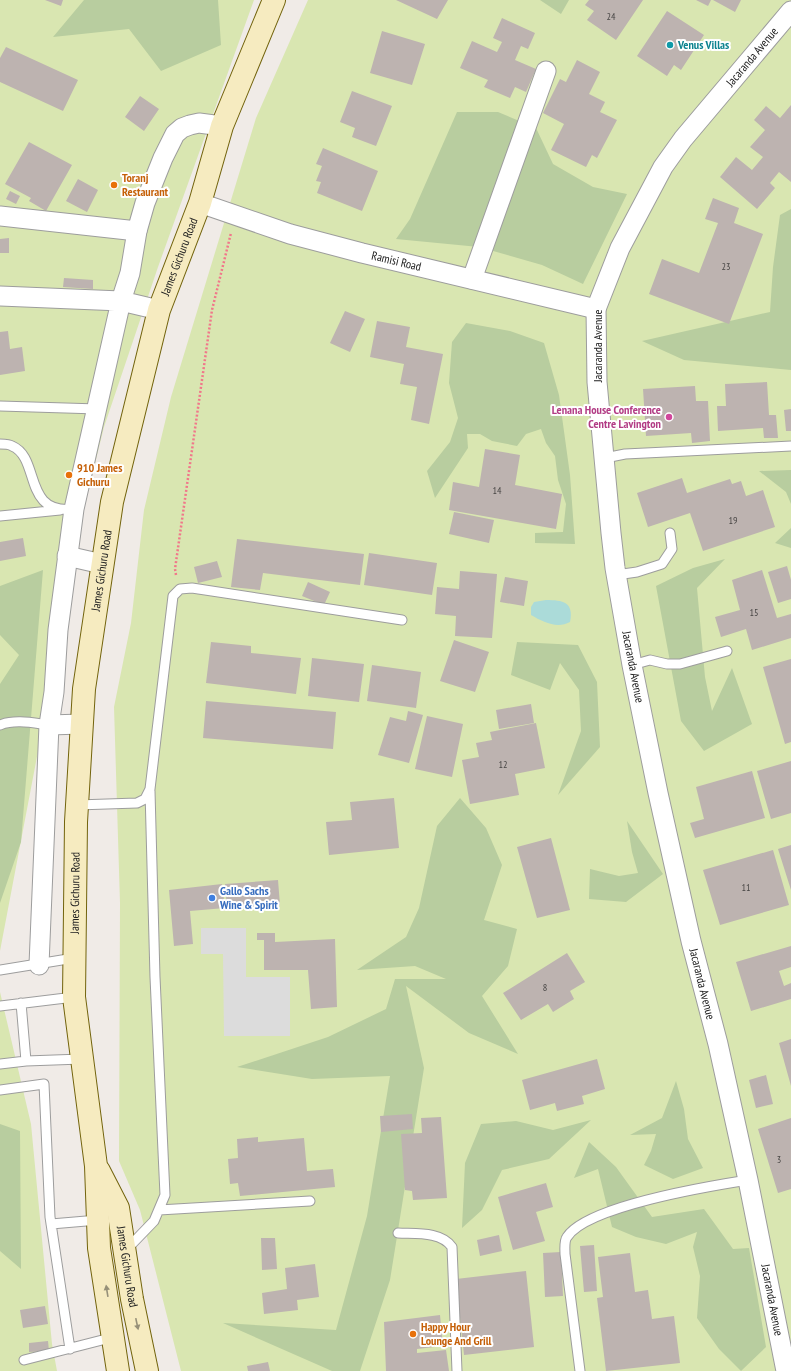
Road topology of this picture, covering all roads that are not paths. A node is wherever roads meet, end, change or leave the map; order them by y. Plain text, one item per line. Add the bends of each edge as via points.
1 (274, 0) edge
2 (791, 11) edge
3 (546, 71) dead end
4 (222, 126) junction
5 (200, 203) junction
6 (0, 216) edge
7 (137, 231) junction
8 (472, 279) junction
9 (0, 296) edge
10 (121, 301) junction
11 (596, 309) junction
12 (159, 310) junction
13 (0, 406) edge
14 (98, 409) junction
15 (0, 444) edge
16 (791, 446) edge
17 (605, 458) junction
18 (68, 509) junction
19 (0, 516) edge
20 (670, 533) dead end
21 (67, 556) junction
22 (102, 564) junction
23 (616, 575) junction
24 (402, 620) dead end
25 (727, 651) dead end
26 (632, 665) junction
27 (82, 724) junction
28 (0, 725) edge
29 (49, 725) junction
30 (150, 789) junction
31 (77, 805) junction
32 (74, 958) junction
33 (38, 965) junction
34 (0, 970) edge
35 (74, 997) junction
36 (21, 1003) junction
37 (0, 1006) edge
38 (82, 1059) junction
39 (26, 1061) junction
40 (0, 1064) edge
41 (0, 1090) edge
42 (96, 1166) junction
43 (748, 1180) junction
44 (310, 1201) dead end
45 (159, 1210) junction
46 (98, 1220) junction
47 (51, 1224) junction
48 (398, 1233) dead end
49 (125, 1251) junction
50 (114, 1337) junction
51 (70, 1349) junction
52 (24, 1360) dead end
53 (118, 1371) edge
54 (147, 1371) edge
55 (457, 1371) edge
56 (580, 1371) edge
57 (786, 1371) edge

1 - 4 main road, James Gichuru Road
2 - 11 street, Jacaranda Avenue via 683,139 663,167 620,248
3 - 8 street
4 - 5 main road, James Gichuru Road
4 - 7 street via 195,124 182,128 176,134 160,165
5 - 8 street, Ramisi Road via 290,234
5 - 12 main road, James Gichuru Road
6 - 7 street
7 - 10 street via 130,273
8 - 11 street, Ramisi Road
9 - 10 street
10 - 12 street
10 - 14 street
11 - 17 street, Jacaranda Avenue via 597,382
12 - 22 main road, James Gichuru Road via 112,502
13 - 14 lane
14 - 18 street
15 - 18 lane via 13,446 20,452 45,503
16 - 17 lane via 625,454
17 - 23 street, Jacaranda Avenue
18 - 19 lane
18 - 21 street
20 - 23 lane via 672,549 662,564
21 - 22 street
21 - 29 street
22 - 27 main road, James Gichuru Road via 84,689
23 - 26 street, Jacaranda Avenue
24 - 30 lane via 192,588 180,589 173,596
25 - 26 lane via 680,664 650,660
26 - 43 street, Jacaranda Avenue via 691,941 718,1044
27 - 29 street
27 - 31 main road, James Gichuru Road
28 - 29 lane via 25,722
29 - 33 street
30 - 31 lane via 145,799 137,803
30 - 45 lane via 165,1195
31 - 32 main road, James Gichuru Road
32 - 33 lane
32 - 35 main road, James Gichuru Road
33 - 34 lane
35 - 36 lane
35 - 38 main road, James Gichuru Road
36 - 37 lane
36 - 39 lane
38 - 39 lane
38 - 42 main road, James Gichuru Road
39 - 40 lane
41 - 47 lane via 44,1084
42 - 46 main road, James Gichuru Road
42 - 49 main road, James Gichuru Road via 118,1208
43 - 56 lane via 613,1209 579,1224 566,1238 565,1254
43 - 57 street, Jacaranda Avenue
44 - 45 lane
45 - 49 lane via 154,1221
46 - 47 lane
50 -> 46 main road, James Gichuru Road via 99,1248
47 - 51 lane
48 - 55 lane via 439,1236 452,1247
49 -> 54 main road, James Gichuru Road
50 - 51 lane
50 - 53 main road, James Gichuru Road
51 - 52 lane

